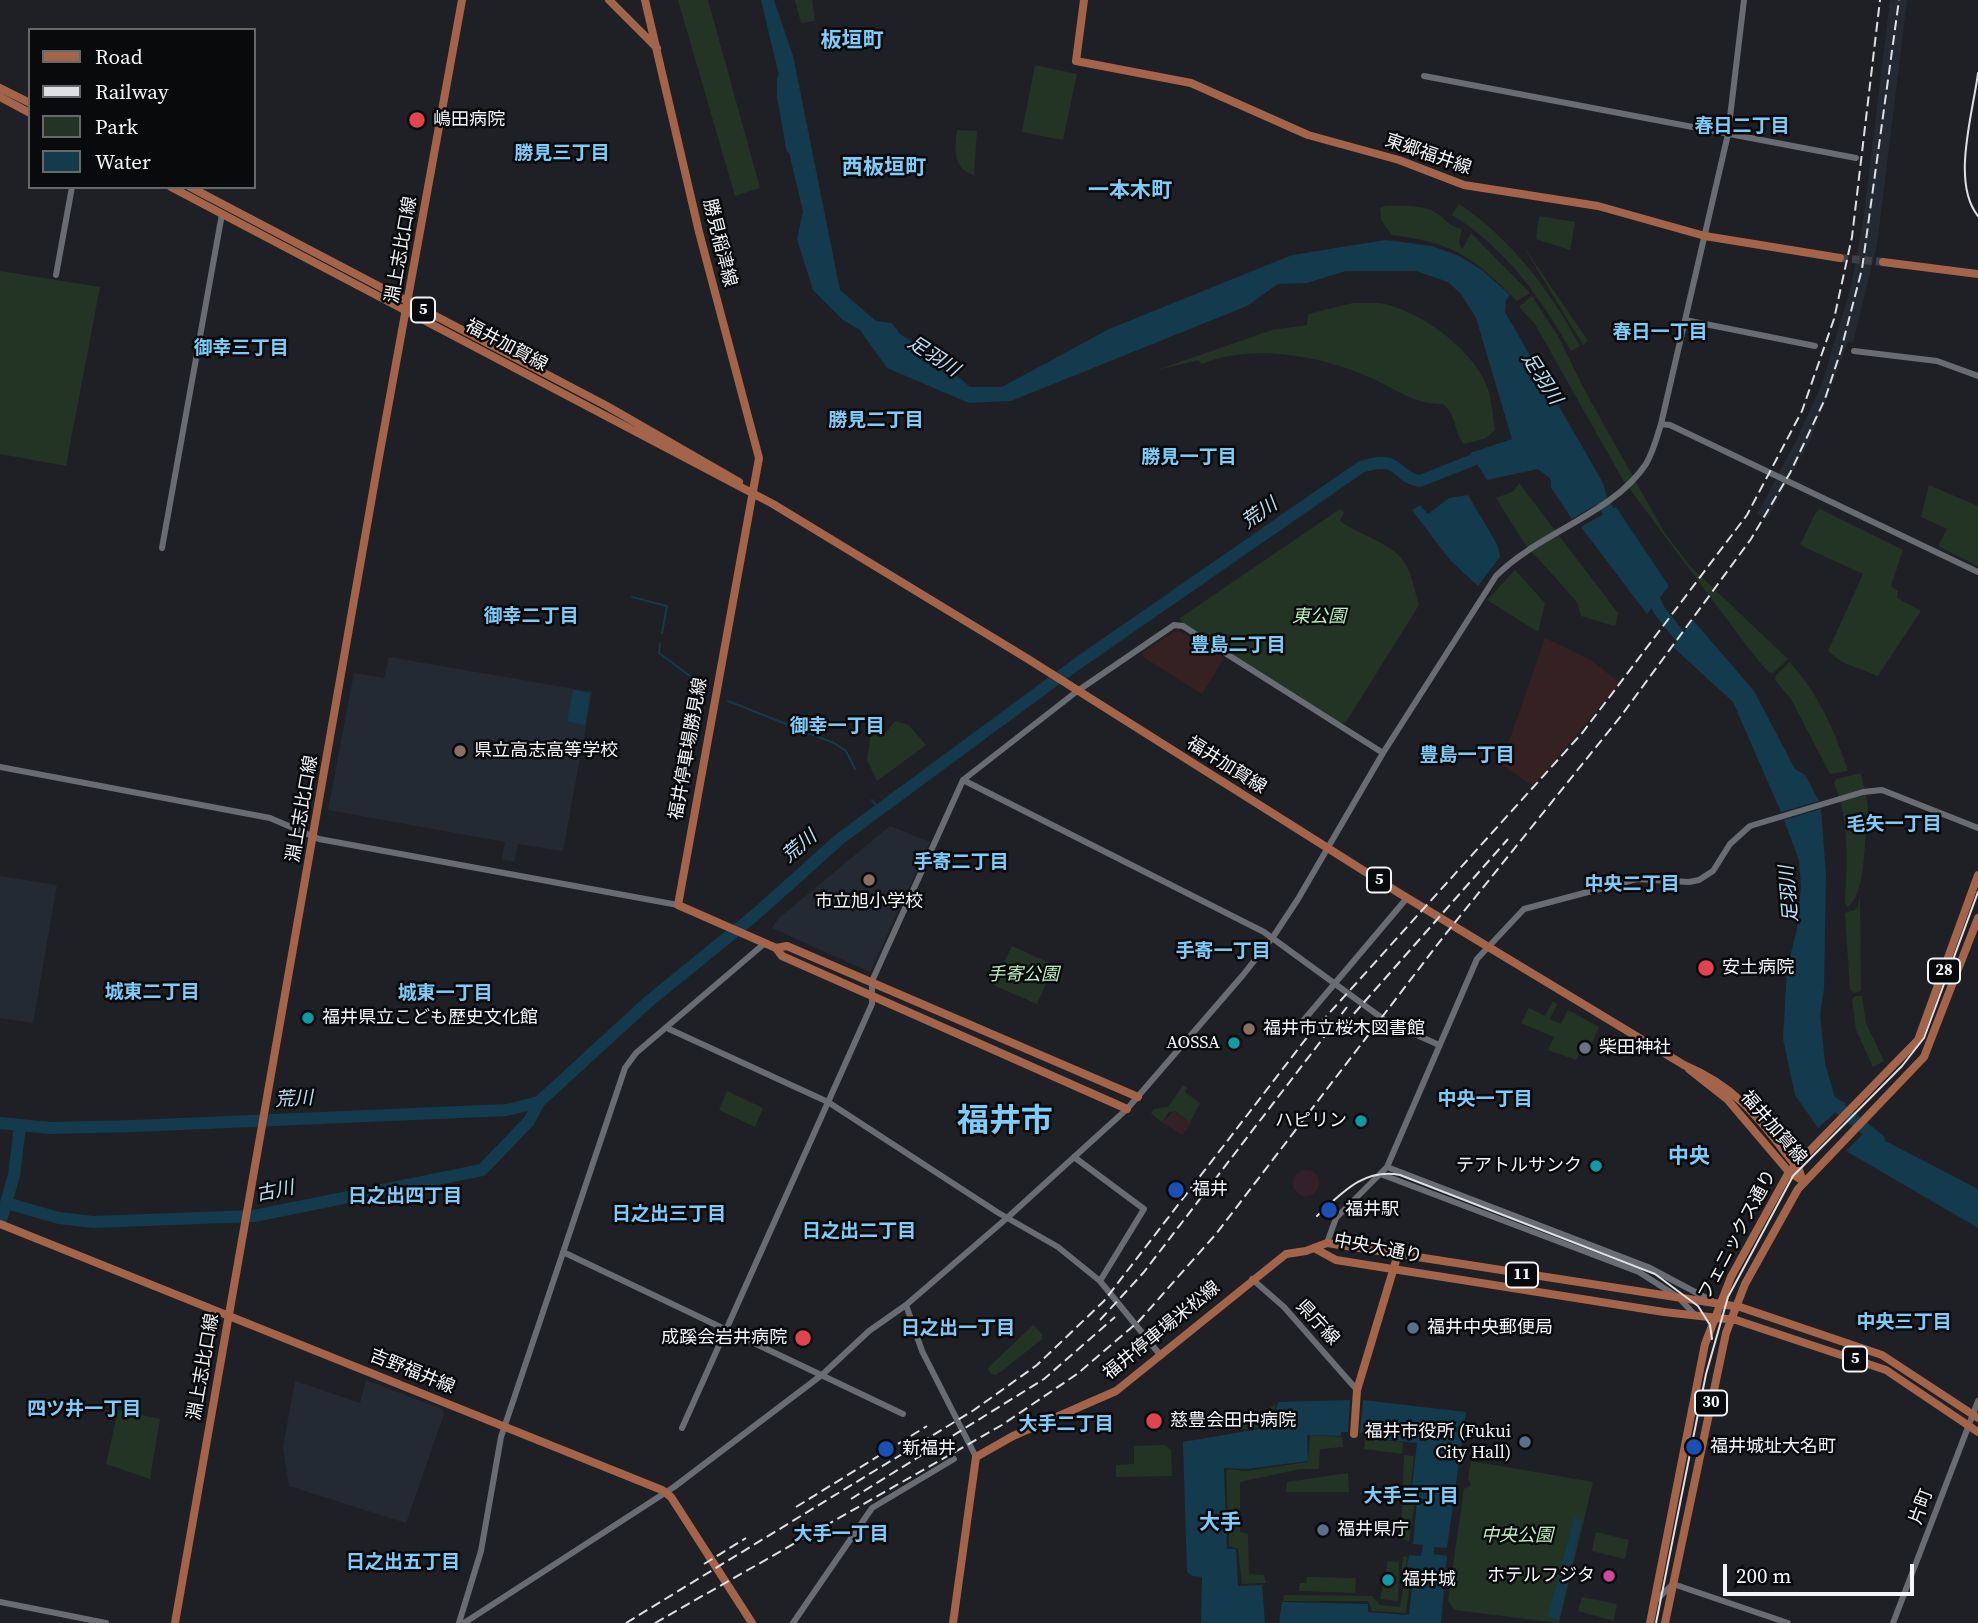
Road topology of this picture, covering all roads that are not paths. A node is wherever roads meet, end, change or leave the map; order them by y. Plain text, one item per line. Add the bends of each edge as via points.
1 (462, 0) edge
2 (609, 0) edge
3 (645, 0) edge
4 (1084, 0) edge
5 (1744, 0) edge
6 (657, 48) junction
7 (1424, 76) dead end
8 (0, 88) edge
9 (0, 97) edge
10 (28, 102) edge
11 (28, 112) edge
12 (1728, 134) junction
13 (1857, 158) dead end
14 (72, 189) edge
15 (176, 189) edge
16 (194, 189) edge
17 (222, 214) junction
18 (1705, 236) junction
19 (1840, 258) tunnel mouth
20 (1883, 262) tunnel mouth
21 (1978, 274) edge
22 (56, 275) dead end
23 (408, 307) junction
24 (1685, 320) junction
25 (1815, 346) dead end
26 (1854, 351) dead end
27 (1978, 376) edge
28 (1661, 424) junction
29 (753, 492) junction
30 (162, 548) dead end
31 (1978, 572) edge
32 (1076, 692) junction
33 (1383, 753) junction
34 (0, 767) edge
35 (963, 780) junction
36 (1978, 828) edge
37 (314, 838) junction
38 (1328, 849) junction
39 (1978, 875) edge
40 (1407, 898) junction
41 (678, 905) junction
42 (1978, 918) edge
43 (1273, 937) junction
44 (765, 943) junction
45 (776, 948) junction
46 (1489, 948) junction
47 (872, 981) junction
48 (1335, 985) junction
49 (874, 996) junction
50 (1303, 1021) dead end
51 (669, 1028) junction
52 (1439, 1045) junction
53 (1138, 1097) junction
54 (828, 1101) junction
55 (1127, 1109) junction
56 (1074, 1157) junction
57 (1387, 1167) junction
58 (1792, 1169) junction
59 (1383, 1175) junction
60 (1803, 1181) junction
61 (1007, 1219) junction
62 (0, 1224) edge
63 (1327, 1242) junction
64 (1314, 1248) junction
65 (563, 1252) junction
66 (1398, 1254) junction
67 (1394, 1269) junction
68 (1252, 1279) junction
69 (1100, 1281) junction
70 (1680, 1299) junction
71 (906, 1305) junction
72 (1718, 1305) junction
73 (1735, 1306) junction
74 (229, 1316) junction
75 (1696, 1316) junction
76 (1713, 1317) junction
77 (1730, 1319) junction
78 (727, 1329) junction
79 (1705, 1344) junction
80 (1161, 1356) junction
81 (823, 1374) junction
82 (1357, 1394) junction
83 (1978, 1401) edge
84 (903, 1414) dead end
85 (1975, 1416) edge
86 (506, 1425) junction
87 (1967, 1425) junction
88 (682, 1428) dead end
89 (1978, 1432) edge
90 (1354, 1434) dead end
91 (976, 1457) junction
92 (954, 1459) dead end
93 (666, 1493) junction
94 (1673, 1584) junction
95 (0, 1602) edge
96 (1654, 1602) junction
97 (106, 1623) edge
98 (175, 1623) edge
99 (462, 1623) edge
100 (752, 1623) edge
101 (793, 1623) edge
102 (953, 1623) edge
103 (1650, 1623) edge
104 (1665, 1623) edge
105 (1788, 1623) edge
106 (1893, 1623) edge

1 - 23 main road, 淵上志比口線
2 - 6 main road
3 - 6 main road, 勝見稲津線
4 - 18 main road, 東郷福井線 via 1076,61 1191,83 1308,135 1399,160 1464,186 1598,206
5 - 12 street
6 - 29 main road, 勝見稲津線 via 699,232 759,458
7 - 12 street
8 - 10 main road
9 - 11 main road
12 - 13 street
12 - 18 street
14 - 22 street
15 - 17 main road, 福井加賀線 / 5
16 - 23 main road, 福井加賀線 / 5
17 - 23 main road, 福井加賀線 / 5
17 - 30 street
18 - 19 main road, 東郷福井線
18 - 24 street
20 - 21 main road
23 - 29 main road, 福井加賀線 / 5
23 - 37 main road, 淵上志比口線
24 - 25 street
24 - 28 street
26 - 27 street via 1937,362
28 - 31 street
28 - 33 street via 1644,467 1615,495 1511,560 1482,595
29 - 32 main road, 福井加賀線 / 5
29 - 41 main road, 福井停車場勝見線
32 - 33 street via 1174,625 1183,626
32 - 35 street
32 - 38 main road, 福井加賀線 / 5
33 - 38 street
34 - 37 street via 270,818
35 - 43 street
35 - 47 street
36 - 46 street via 1882,790 1847,796 1762,820 1741,832 1713,871 1699,880 1637,879 1528,906
37 - 41 street
37 - 74 main road, 淵上志比口線
38 - 40 main road, 福井加賀線 / 5
38 - 43 street
39 - 58 main road, フェニックス通り / 28 via 1922,1031 1899,1061
40 - 46 main road, 福井加賀線 / 5
40 - 48 street
41 - 44 main road
42 - 60 main road, フェニックス通り / 28 via 1932,1043 1909,1075
43 - 48 street
43 - 53 street
44 - 45 main road
44 - 51 street
45 - 47 main road via 787,946
45 - 49 main road via 782,956
46 - 52 street via 1477,959
46 - 58 main road, 福井加賀線 / 5 via 1684,1065 1727,1099
47 - 49 street
47 - 53 main road
48 - 50 street
48 - 52 street via 1386,1021
49 - 54 street
49 - 55 main road
51 - 54 street
51 - 65 street via 636,1053 625,1068
52 - 57 street
53 - 55 street
54 - 61 street
54 - 78 street
55 - 56 street
56 - 61 street
56 - 69 street via 1144,1209
57 - 59 street
57 - 72 street via 1648,1267
58 - 60 main road, 福井加賀線 / 5
58 - 72 main road, フェニックス通り
59 - 63 street via 1336,1218
59 - 70 street via 1618,1262
60 - 73 main road, フェニックス通り
61 - 69 street via 1058,1247
61 - 71 street
62 - 74 main road, 吉野福井線
63 - 64 main road, 中央大通り
63 - 66 main road, 中央大通り / 11
64 - 67 main road, 中央大通り / 11 via 1336,1260
64 - 68 main road, 福井停車場米松線 via 1286,1254
65 - 78 street
65 - 86 street
66 - 67 main road
66 - 70 main road, 中央大通り / 11
67 - 75 main road, 中央大通り / 11
67 - 82 main road
68 - 80 main road, 福井停車場米松線
68 - 82 street, 県庁線 via 1284,1307
69 - 80 street
70 - 72 main road, 中央大通り / 11
70 - 75 street
71 - 81 street via 869,1331
71 - 91 street via 922,1351
72 - 73 main road, 中央大通り
72 - 76 main road, フェニックス通り
73 - 77 main road, フェニックス通り
73 - 85 main road, 中央大通り / 5 via 1888,1358
74 - 86 main road, 吉野福井線
74 - 98 main road, 淵上志比口線
75 - 76 main road, 中央大通り / 11
75 - 79 main road
76 - 77 main road, 中央大通り / 5
76 - 79 main road, フェニックス通り / 30
77 - 87 main road, 中央大通り / 5 via 1886,1370
77 - 94 main road, フェニックス通り / 30
78 - 81 street
78 - 88 street
79 - 96 main road, フェニックス通り / 30
80 - 91 main road, 福井停車場米松線 via 1110,1395
81 - 84 street
81 - 93 street
82 - 90 main road
83 - 85 street, 片町
85 - 87 street, 片町
86 - 93 main road, 吉野福井線
86 - 99 street
87 - 89 main road, 中央大通り / 5
87 - 106 street, 片町
91 - 102 main road
92 - 101 street via 872,1508
93 - 99 street
93 - 100 main road
94 - 96 street
94 - 104 main road, フェニックス通り / 30
94 - 105 street
95 - 97 street
96 - 103 main road, フェニックス通り / 30

